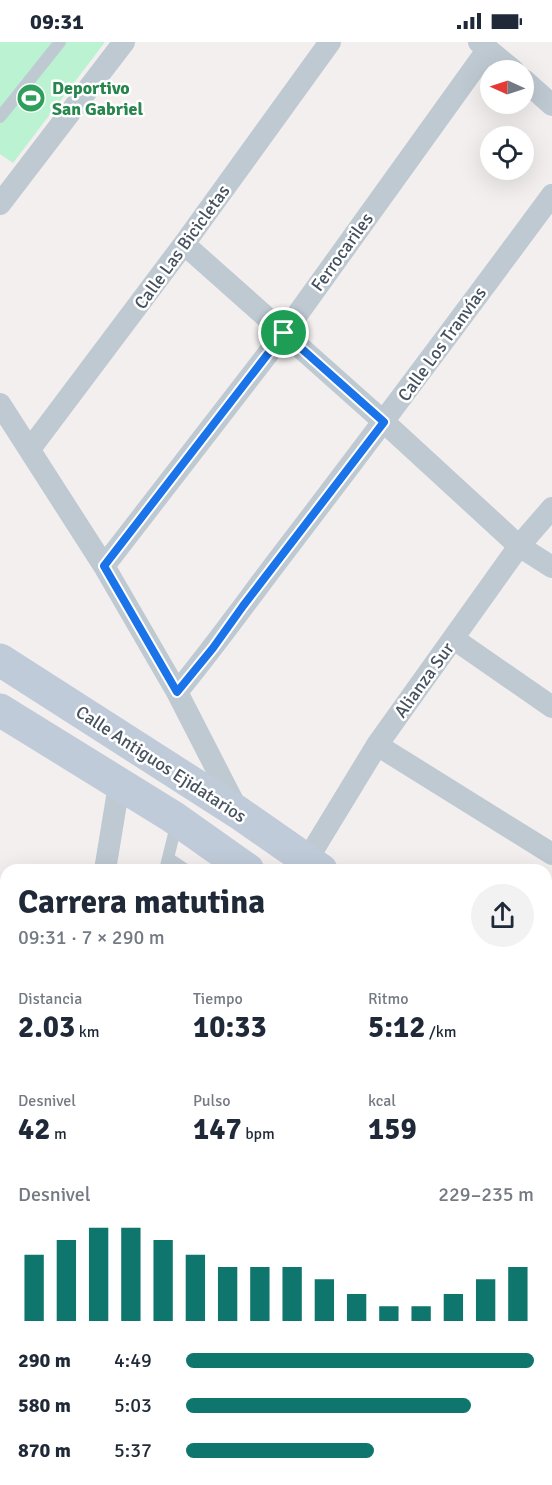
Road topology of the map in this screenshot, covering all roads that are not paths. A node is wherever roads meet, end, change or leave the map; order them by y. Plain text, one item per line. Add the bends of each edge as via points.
1 (60, 42) edge
2 (124, 42) edge
3 (330, 42) edge
4 (484, 46) edge
5 (501, 60) edge
6 (534, 89) edge
7 (552, 105) edge
8 (0, 117) edge
9 (7, 181) edge
10 (552, 195) edge
11 (0, 204) edge
12 (184, 244) junction
13 (284, 333) junction
14 (0, 404) edge
15 (384, 422) junction
16 (30, 449) junction
17 (552, 508) edge
18 (519, 546) junction
19 (104, 566) junction
20 (552, 567) edge
21 (454, 639) junction
22 (0, 660) edge
23 (177, 692) junction
24 (552, 707) edge
25 (0, 710) edge
26 (377, 745) junction
27 (119, 785) junction
28 (239, 813) junction
29 (177, 821) junction
30 (552, 854) edge
31 (106, 864) edge
32 (166, 864) edge
33 (239, 864) edge
34 (313, 864) edge
35 (315, 864) edge

1 - 8 lane
2 - 9 street
3 - 12 street, Calle Las Bicicletas
4 - 5 street
4 - 13 street, Ferrocariles
6 - 7 street
9 - 11 street
10 - 15 street, Calle Los Tranvías
12 - 13 street
12 - 16 street, Calle Las Bicicletas
13 - 15 street
13 - 19 street, Ferrocariles
14 - 16 street
15 - 18 street
15 - 23 street, Calle Los Tranvías
16 - 19 street
17 - 18 street, Alianza Sur
18 - 20 street
18 - 21 street, Alianza Sur
19 - 23 street
21 - 24 street
21 - 26 street, Alianza Sur
22 - 28 street, Calle Antiguos Ejidatarios
23 - 28 street
25 - 27 street
26 - 30 street
26 - 35 street, Alianza Sur
27 - 29 street
27 - 31 street
28 - 34 street, Calle Antiguos Ejidatarios
29 - 32 lane
29 - 33 street

